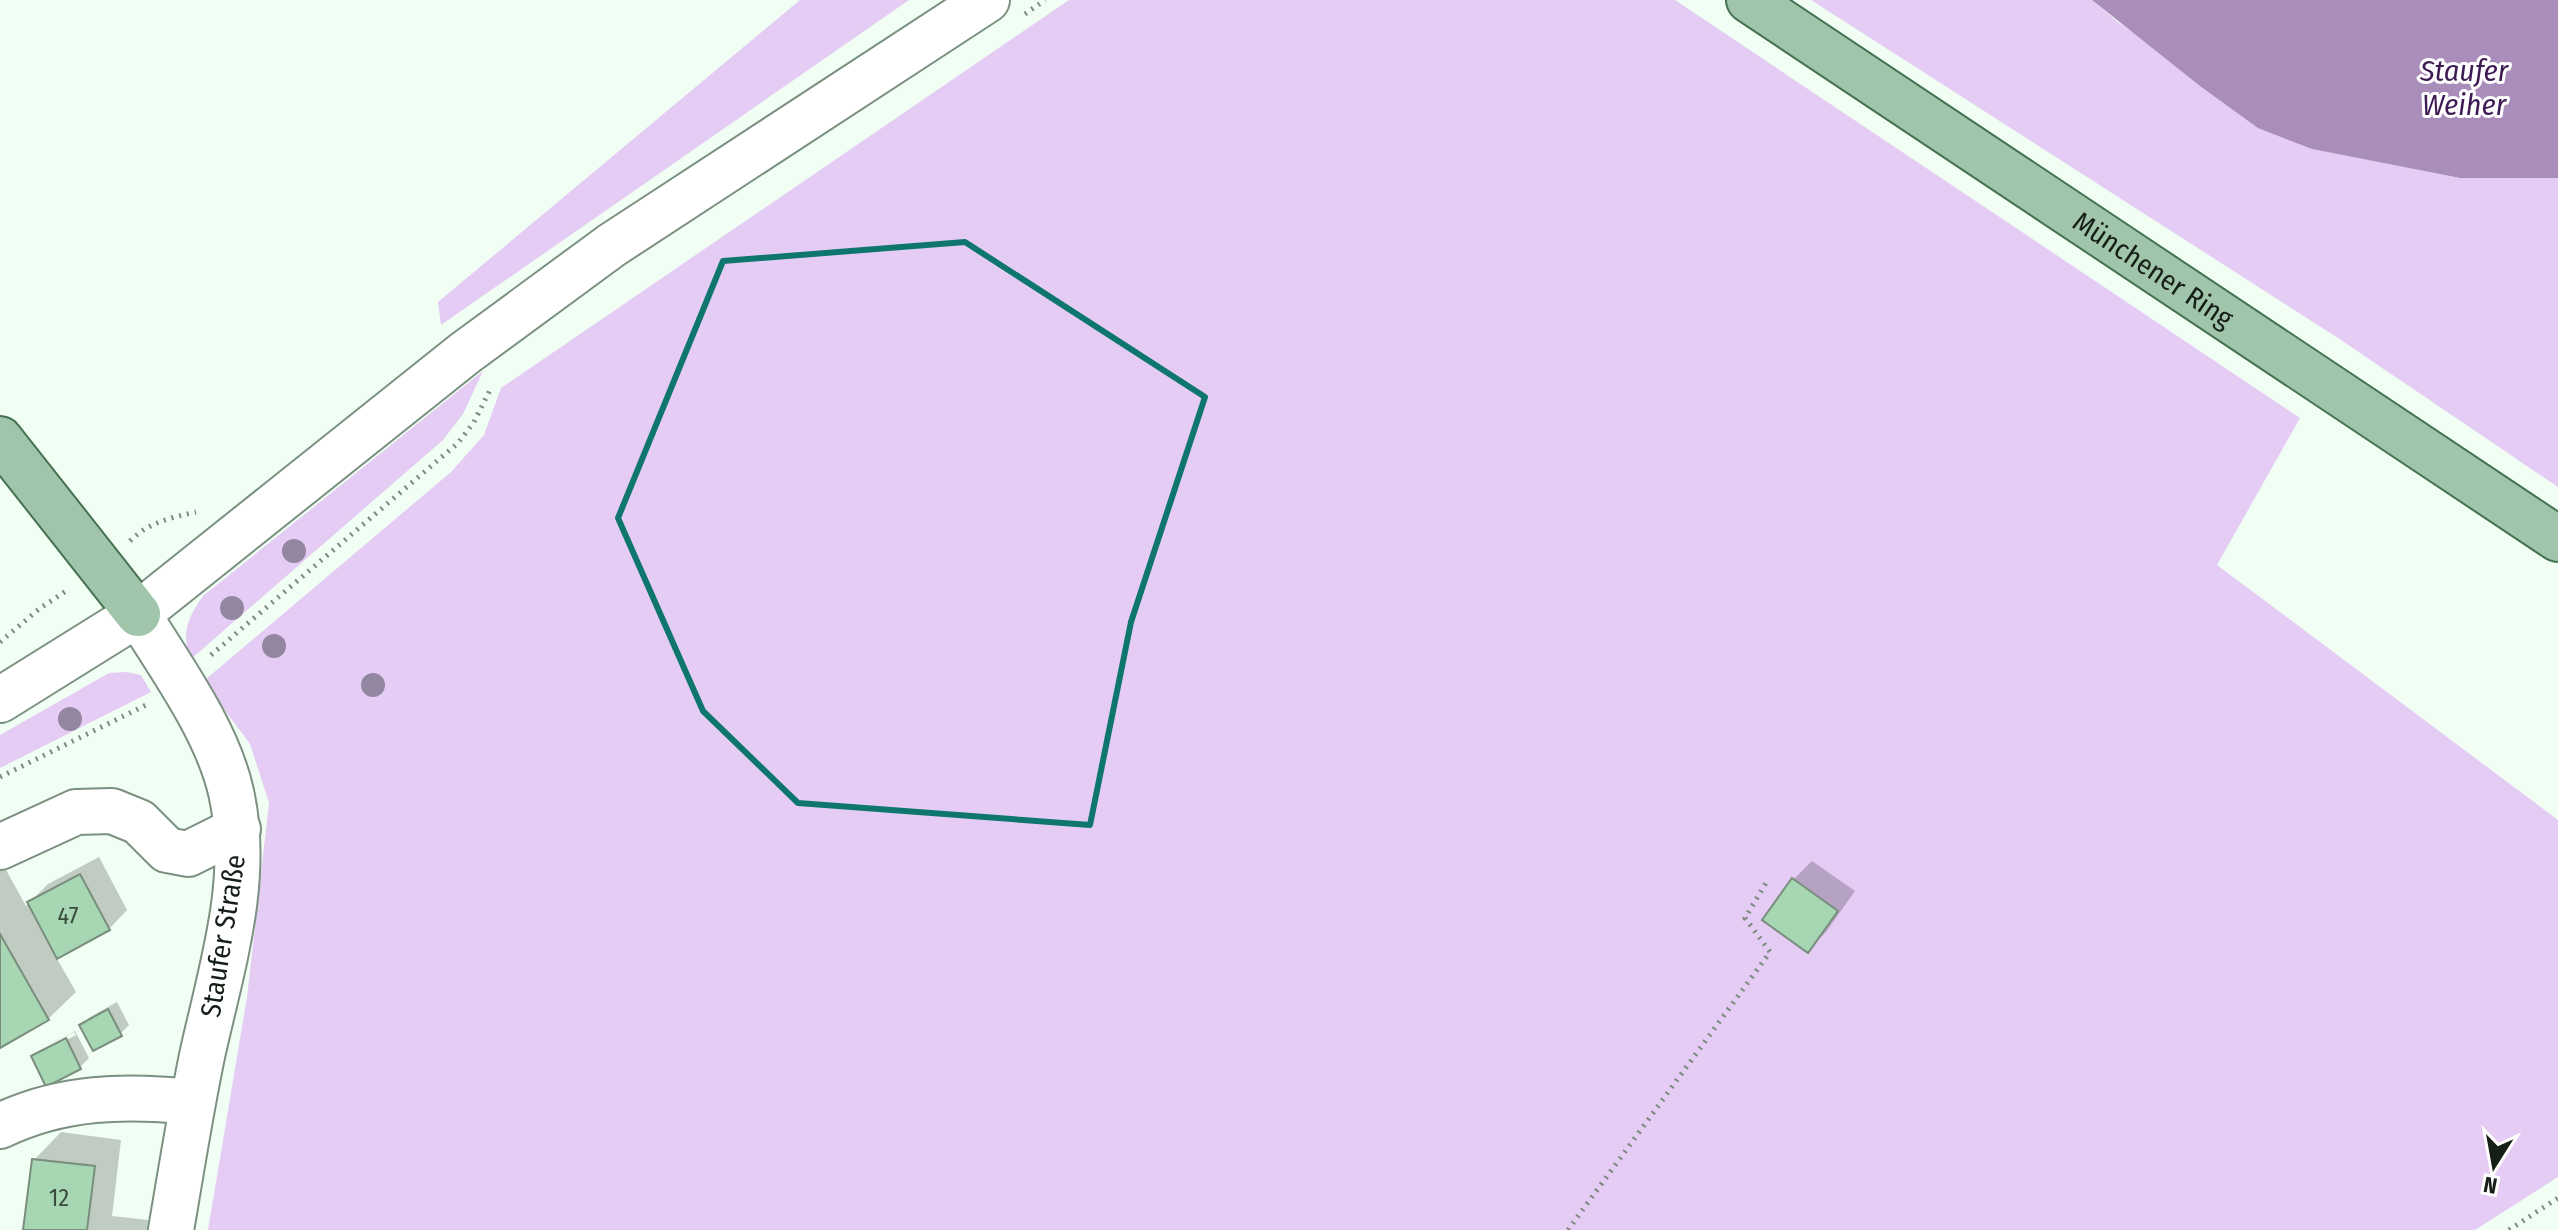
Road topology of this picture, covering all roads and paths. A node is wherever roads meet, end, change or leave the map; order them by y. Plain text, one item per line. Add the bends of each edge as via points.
1 (1045, 0) edge
2 (1749, 0) edge
3 (1005, 8) edge
4 (499, 377) dead end
5 (0, 439) edge
6 (2558, 539) edge
7 (138, 614) junction
8 (201, 665) dead end
9 (0, 700) edge
10 (147, 704) dead end
11 (0, 777) edge
12 (238, 829) junction
13 (0, 847) edge
14 (1766, 883) dead end
15 (193, 1102) junction
16 (1, 1123) edge
17 (2558, 1198) edge
18 (171, 1230) edge
19 (1568, 1230) edge
20 (2509, 1230) edge

1 - 3 path
2 - 6 main road, Münchener Ring
3 - 7 street via 612,245
4 - 8 path via 458,443
5 - 7 main road
7 - 9 street
7 - 12 street, Staufer Straße via 210,737 231,790
10 - 11 path
12 - 13 street via 188,854 167,850 139,822 112,811 76,812
12 - 15 street, Staufer Straße via 233,913
14 - 19 path via 1745,918 1770,952
15 - 16 street via 100,1098 47,1107
15 - 18 street, Staufer Straße
17 - 20 path

